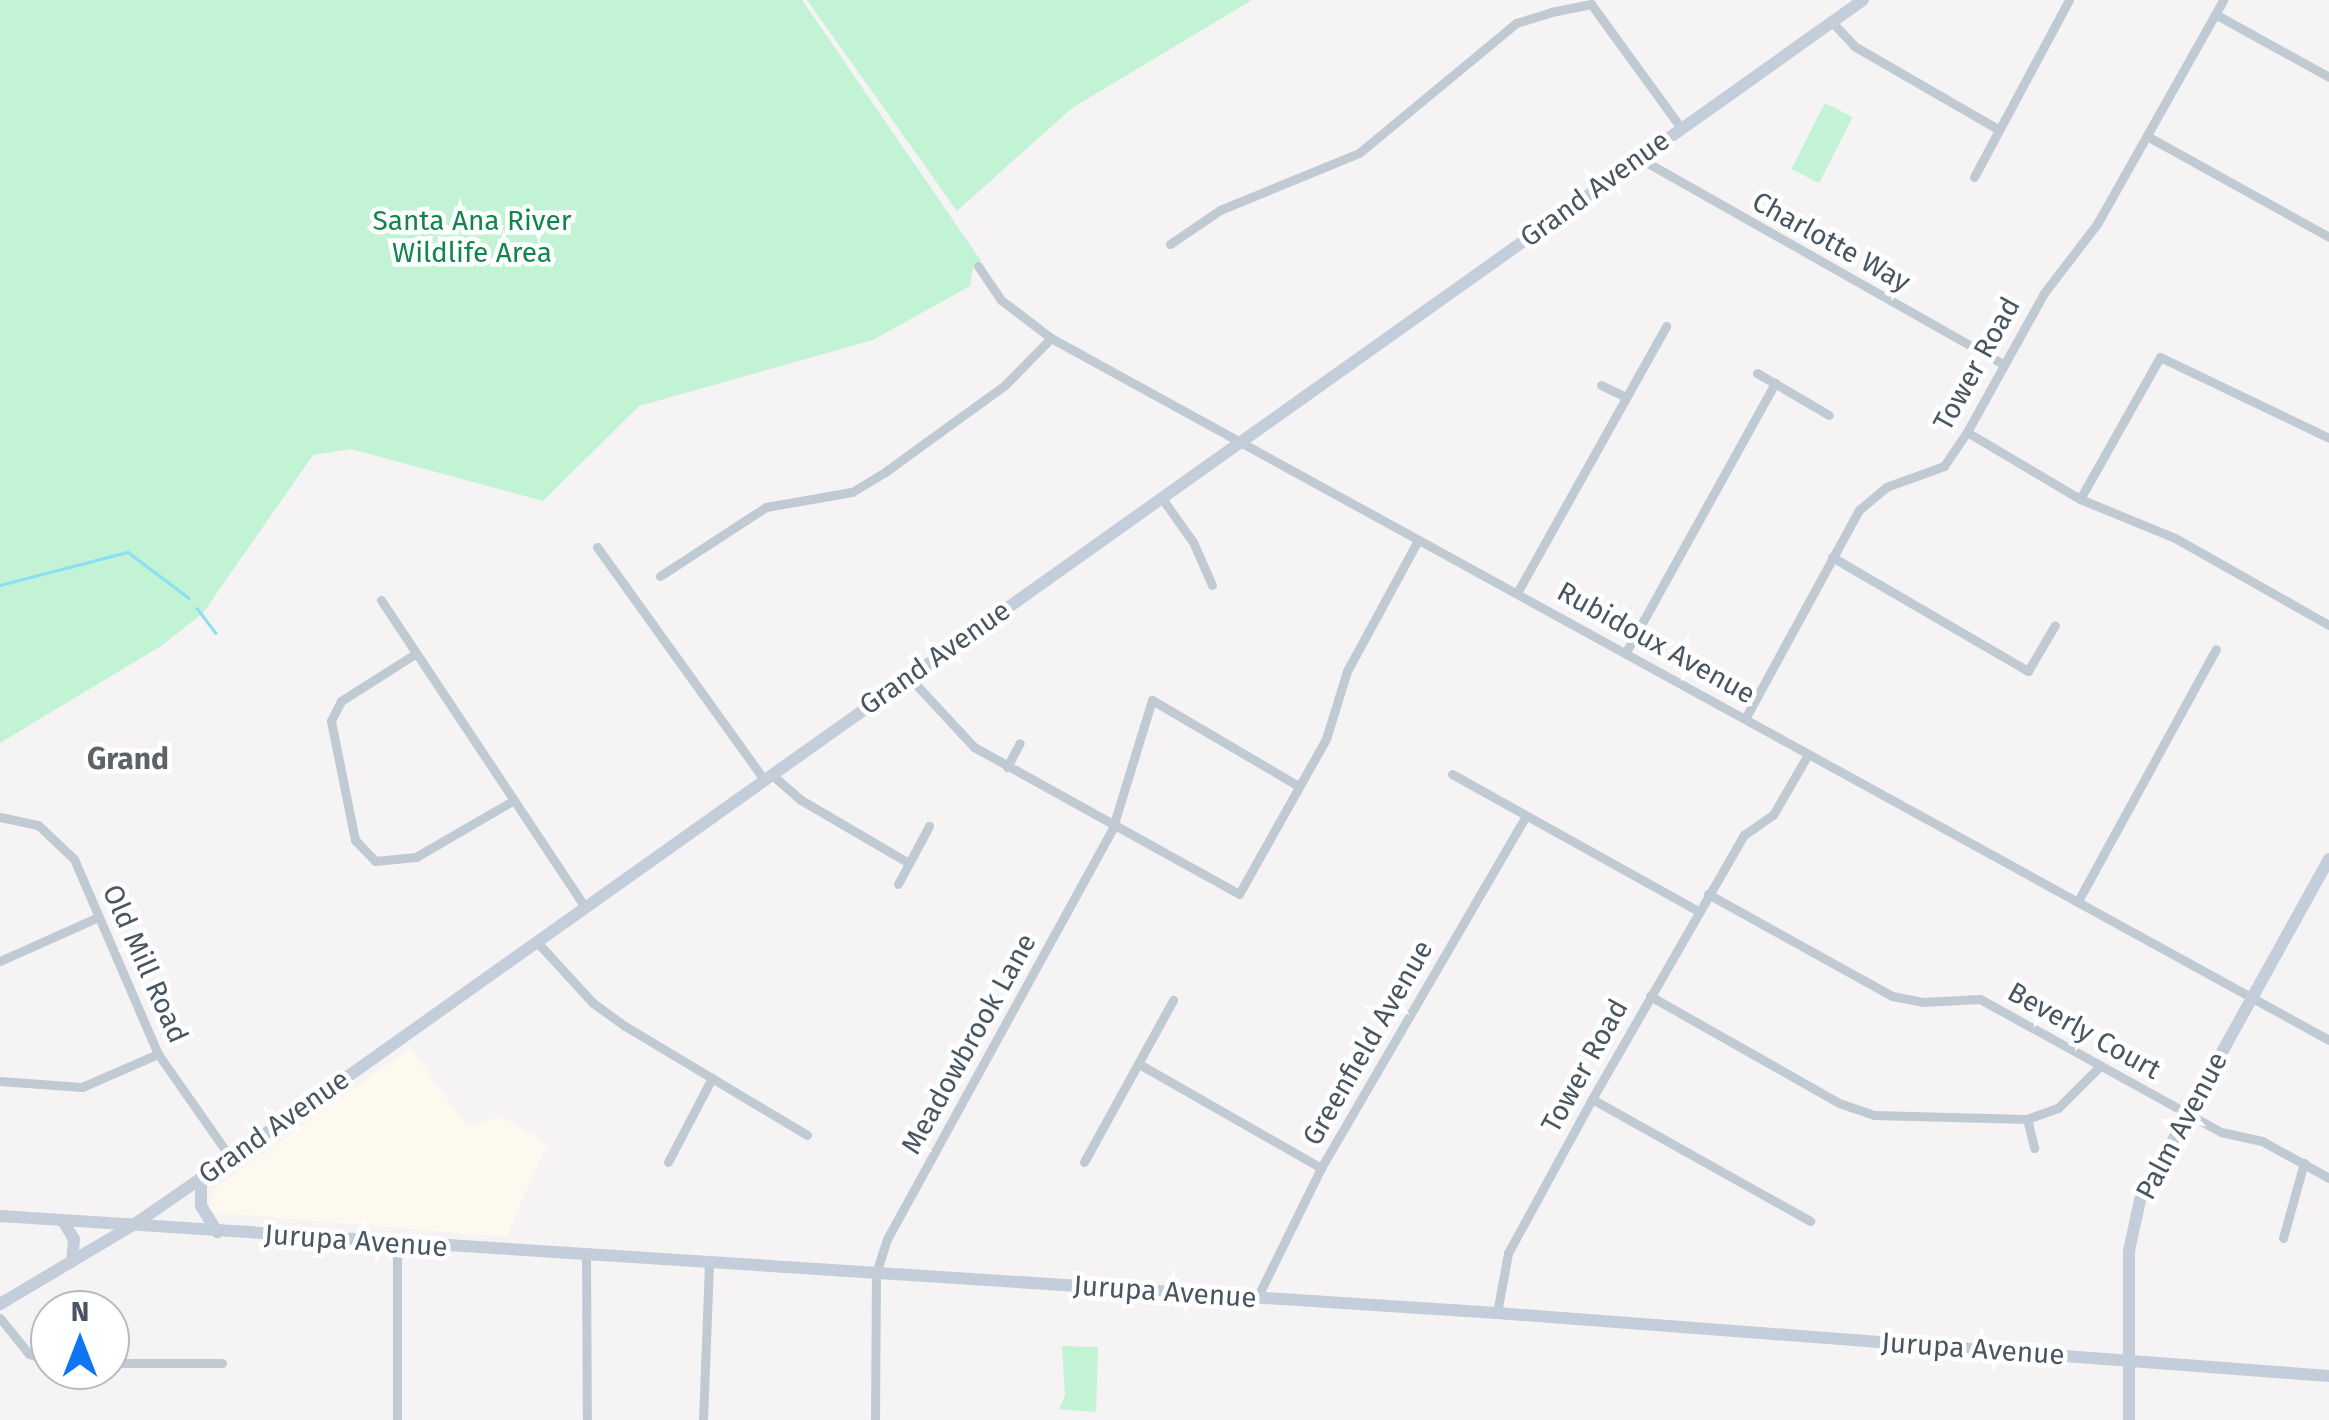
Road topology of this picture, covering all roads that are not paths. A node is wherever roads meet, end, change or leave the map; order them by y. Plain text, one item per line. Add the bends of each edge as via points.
1 (1862, 0) edge
2 (2070, 0) edge
3 (2223, 0) edge
4 (2215, 14) junction
5 (1832, 22) junction
6 (2329, 77) edge
7 (1681, 128) junction
8 (1998, 129) junction
9 (2148, 136) junction
10 (1639, 158) junction
11 (1974, 177) dead end
12 (2329, 236) edge
13 (1170, 244) dead end
14 (978, 266) dead end
15 (1666, 326) dead end
16 (1051, 338) junction
17 (2003, 364) junction
18 (1757, 373) dead end
19 (1775, 383) junction
20 (1601, 385) dead end
21 (1626, 397) junction
22 (1829, 415) dead end
23 (1967, 432) junction
24 (2329, 438) edge
25 (1242, 441) junction
26 (1161, 498) junction
27 (2080, 499) junction
28 (1418, 540) junction
29 (597, 547) dead end
30 (1832, 558) junction
31 (660, 576) dead end
32 (1212, 585) dead end
33 (1517, 593) junction
34 (380, 600) dead end
35 (2055, 625) dead end
36 (2329, 625) edge
37 (2216, 649) dead end
38 (1626, 652) junction
39 (415, 654) junction
40 (909, 676) junction
41 (1746, 718) junction
42 (1020, 743) dead end
43 (1808, 756) junction
44 (1007, 767) junction
45 (1452, 774) dead end
46 (768, 776) junction
47 (1297, 784) junction
48 (514, 800) junction
49 (1526, 816) junction
50 (0, 817) edge
51 (929, 826) dead end
52 (1112, 830) junction
53 (2329, 859) edge
54 (909, 863) junction
55 (898, 884) dead end
56 (1708, 894) junction
57 (2078, 901) junction
58 (584, 906) junction
59 (1698, 910) junction
60 (96, 918) junction
61 (536, 940) junction
62 (0, 961) edge
63 (1650, 996) junction
64 (2252, 997) junction
65 (1172, 1000) dead end
66 (2329, 1040) edge
67 (158, 1054) junction
68 (1139, 1064) junction
69 (2099, 1067) junction
70 (712, 1078) junction
71 (0, 1081) edge
72 (1592, 1099) junction
73 (2186, 1112) junction
74 (2027, 1119) junction
75 (807, 1134) dead end
76 (2034, 1148) dead end
77 (230, 1158) junction
78 (668, 1162) dead end
79 (1084, 1162) dead end
80 (2304, 1163) junction
81 (1321, 1168) junction
82 (201, 1178) junction
83 (2329, 1178) edge
84 (0, 1216) edge
85 (62, 1220) junction
86 (1810, 1221) dead end
87 (135, 1224) junction
88 (217, 1232) junction
89 (2283, 1238) dead end
90 (397, 1244) junction
91 (586, 1256) junction
92 (72, 1262) junction
93 (708, 1264) junction
94 (876, 1273) junction
95 (1257, 1298) junction
96 (0, 1304) edge
97 (1497, 1313) junction
98 (0, 1318) edge
99 (30, 1354) edge
100 (2130, 1360) junction
101 (130, 1363) edge
102 (222, 1363) dead end
103 (2329, 1376) edge
104 (397, 1420) edge
105 (587, 1420) edge
106 (703, 1420) edge
107 (875, 1420) edge
108 (2129, 1420) edge

1 - 5 street, Grand Avenue
2 - 8 street
3 - 4 street, Tower Road
4 - 6 street
4 - 9 street, Tower Road
5 - 7 street, Grand Avenue
5 - 8 street via 1854,46
7 - 10 street, Grand Avenue
7 - 13 street via 1591,4 1516,22 1359,154 1220,210
8 - 11 street
9 - 12 street
9 - 17 street, Tower Road
10 - 17 street, Charlotte Way
10 - 25 street, Grand Avenue
14 - 16 street, Rubidoux Avenue via 1001,300
15 - 21 street
16 - 25 street, Rubidoux Avenue
16 - 31 street via 1006,385 885,472 852,492 766,507
17 - 23 street, Tower Road
18 - 19 street
19 - 22 street
19 - 38 street
20 - 21 street
21 - 33 street
23 - 27 street
23 - 30 street, Tower Road via 1944,466 1886,487 1859,510
24 - 27 street via 2160,357
25 - 26 street, Grand Avenue
25 - 28 street, Rubidoux Avenue
26 - 32 street via 1193,542
26 - 40 street, Grand Avenue
27 - 36 street via 2175,538
28 - 33 street, Rubidoux Avenue
28 - 47 street via 1347,671 1326,739
29 - 46 street
30 - 35 street via 2028,671
30 - 41 street, Tower Road
33 - 38 street, Rubidoux Avenue
34 - 39 street
37 - 57 street
38 - 41 street, Rubidoux Avenue
39 - 48 street
39 - 48 street via 341,700 331,721 355,840 375,861 416,857
40 - 44 street via 949,724
40 - 46 street, Grand Avenue
41 - 43 street, Rubidoux Avenue
42 - 44 street
43 - 56 street, Tower Road via 1773,815 1744,835
43 - 57 street, Rubidoux Avenue
44 - 52 street
45 - 49 street
46 - 54 street
46 - 58 street, Grand Avenue
47 - 52 street via 1239,894
47 - 52 street, Meadowbrook Lane via 1152,700
48 - 58 street
49 - 59 street
49 - 81 street, Greenfield Avenue
50 - 60 street, Old Mill Road via 38,825 74,859
51 - 54 street
52 - 94 street, Meadowbrook Lane via 887,1239
53 - 64 street, Palm Avenue
54 - 55 street
56 - 59 street, Tower Road
56 - 69 street, Beverly Court via 1892,996 1980,999
57 - 64 street, Rubidoux Avenue
58 - 61 street, Grand Avenue
59 - 63 street, Tower Road
60 - 62 street
60 - 67 street, Old Mill Road
61 - 70 street via 593,1003
61 - 77 street, Grand Avenue
63 - 72 street, Tower Road
63 - 74 street via 1838,1103 1874,1115
64 - 66 street, Rubidoux Avenue
64 - 73 street, Palm Avenue
65 - 68 street
67 - 71 street via 82,1087
67 - 77 street, Old Mill Road
68 - 79 street
68 - 81 street
69 - 73 street, Beverly Court
69 - 74 street via 2058,1108
70 - 75 street
70 - 78 street
72 - 86 street
72 - 97 street, Tower Road via 1508,1253
73 - 80 street, Beverly Court
73 - 100 street, Palm Avenue via 2150,1175 2132,1230
74 - 76 street
77 - 82 street, Grand Avenue
80 - 83 street, Beverly Court
80 - 89 street
81 - 95 street, Greenfield Avenue
82 - 87 street, Grand Avenue
82 - 88 street via 201,1206
84 - 85 street, Jurupa Avenue
85 - 87 street, Jurupa Avenue
85 - 92 street via 74,1239
87 - 88 street, Jurupa Avenue
87 - 92 street, Grand Avenue
88 - 90 street, Jurupa Avenue
90 - 91 street, Jurupa Avenue
90 - 104 street
91 - 93 street, Jurupa Avenue
91 - 105 street
92 - 96 street, Grand Avenue
93 - 94 street, Jurupa Avenue
93 - 106 street
94 - 95 street, Jurupa Avenue
94 - 107 street, Meadowbrook Lane
95 - 97 street, Jurupa Avenue
97 - 100 street, Jurupa Avenue
98 - 99 street
100 - 103 street, Jurupa Avenue
100 - 108 street, Palm Avenue
101 - 102 street

